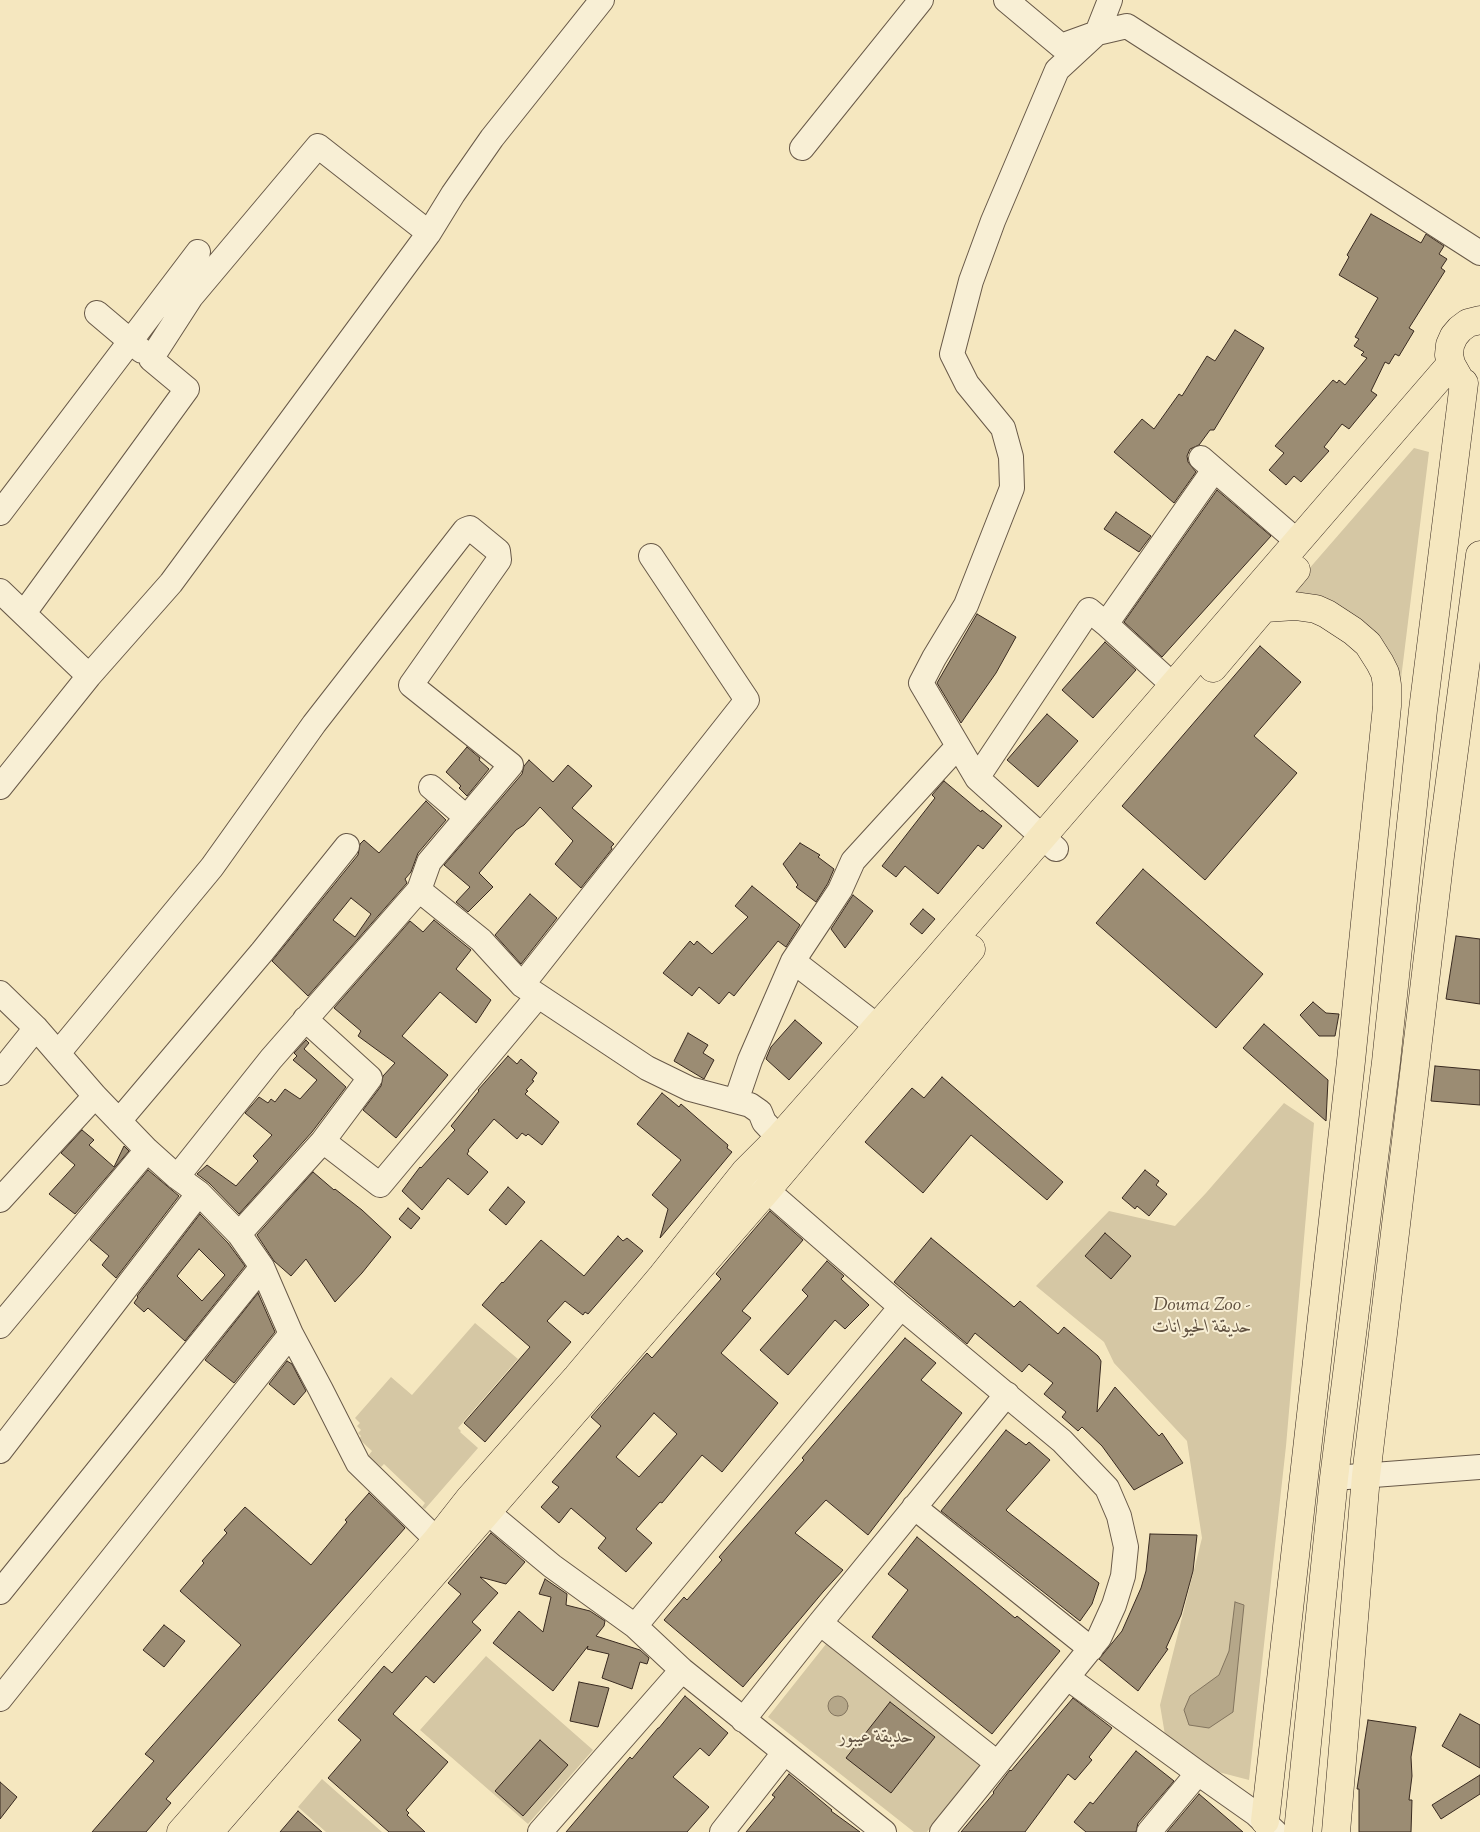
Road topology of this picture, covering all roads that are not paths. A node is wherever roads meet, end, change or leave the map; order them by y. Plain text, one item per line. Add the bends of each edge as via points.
1 (602, 0) edge
2 (922, 0) edge
3 (1006, 0) edge
4 (1110, 0) edge
5 (1097, 33) junction
6 (802, 148) dead end
7 (429, 232) junction
8 (198, 252) dead end
9 (1480, 253) edge
10 (97, 312) dead end
11 (1479, 315) edge
12 (131, 341) junction
13 (151, 359) junction
14 (1464, 379) edge
15 (0, 513) edge
16 (1297, 541) junction
17 (1480, 555) edge
18 (651, 556) dead end
19 (0, 591) edge
20 (1265, 608) junction
21 (24, 613) junction
22 (1106, 624) junction
23 (89, 676) junction
24 (1173, 685) junction
25 (1387, 706) junction
26 (1423, 710) junction
27 (958, 746) junction
28 (977, 778) junction
29 (0, 787) edge
30 (431, 787) dead end
31 (466, 817) junction
32 (1049, 842) junction
33 (348, 846) dead end
34 (419, 890) junction
35 (793, 961) junction
36 (530, 990) junction
37 (0, 993) edge
38 (305, 1019) junction
39 (877, 1026) junction
40 (36, 1028) junction
41 (59, 1052) junction
42 (1351, 1061) junction
43 (1386, 1062) junction
44 (1416, 1063) junction
45 (0, 1073) edge
46 (95, 1096) junction
47 (736, 1101) junction
48 (119, 1121) junction
49 (779, 1138) junction
50 (323, 1141) junction
51 (147, 1150) junction
52 (745, 1172) junction
53 (177, 1177) junction
54 (766, 1190) junction
55 (199, 1193) junction
56 (0, 1200) edge
57 (239, 1234) junction
58 (262, 1267) junction
59 (901, 1307) junction
60 (0, 1326) edge
61 (291, 1334) junction
62 (1007, 1394) junction
63 (0, 1451) edge
64 (1480, 1467) edge
65 (1366, 1476) junction
66 (1334, 1478) junction
67 (478, 1505) junction
68 (914, 1507) junction
69 (437, 1540) junction
70 (0, 1592) edge
71 (820, 1623) junction
72 (635, 1626) junction
73 (1091, 1649) junction
74 (682, 1670) junction
75 (1068, 1678) junction
76 (0, 1699) edge
77 (743, 1720) junction
78 (784, 1753) junction
79 (997, 1763) junction
80 (1198, 1774) junction
81 (1265, 1828) edge
82 (181, 1832) edge
83 (209, 1832) edge
84 (540, 1832) edge
85 (722, 1832) edge
86 (884, 1832) edge
87 (942, 1832) edge
88 (1149, 1832) edge
89 (1298, 1832) edge
90 (1336, 1832) edge

1 - 7 street via 492,138
2 - 6 street
3 - 5 street via 1061,46
4 - 5 street
5 - 9 street via 1127,26
5 - 27 street via 1057,70 993,221 971,281 952,354 967,384 1003,428 1011,457 1012,488 966,605 921,683
7 - 13 street via 318,146 191,297
7 - 23 street via 172,583
8 - 12 street
10 - 12 street
11 - 14 main road via 1460,329 1450,345 1449,355
12 - 13 street
12 - 15 street
13 - 21 street via 187,389
14 - 16 main road
14 - 20 main road
14 - 26 main road
16 - 22 street via 1208,464
16 - 24 main road
17 - 44 main road
18 - 36 street via 747,700
19 - 21 street
20 - 25 main road via 1310,608 1328,614 1353,631 1368,644 1385,673
20 - 32 main road
21 - 23 street
22 - 24 street
22 - 28 street via 1089,610
23 - 29 street
24 - 32 main road
25 - 26 main road
25 - 42 main road
26 - 43 main road
27 - 28 street
27 - 35 street via 853,861 840,890
28 - 32 street
30 - 31 street
31 - 34 street via 429,862
31 - 41 street via 511,765 411,684 499,560 498,551 470,528 465,530 314,724 212,867
32 - 39 main road
32 - 54 main road
33 - 48 street
34 - 36 street via 481,940
34 - 38 street
35 - 39 street
35 - 47 street
36 - 47 street via 647,1068 690,1089
36 - 50 street via 380,1185
37 - 40 street
38 - 50 street via 370,1078
38 - 53 street
39 - 49 main road
40 - 41 street
40 - 45 street
41 - 46 street
42 - 43 main road
42 - 81 main road
43 - 44 main road
43 - 66 main road
44 - 65 main road
46 - 48 street
46 - 56 street
47 - 49 street via 760,1112 764,1122
48 - 51 street
49 - 52 main road
50 - 57 street
51 - 53 street
51 - 60 street
52 - 54 street
52 - 67 main road
53 - 55 street
54 - 59 street
54 - 67 main road
55 - 57 street
55 - 63 street
57 - 58 street
58 - 61 street
58 - 70 street
59 - 62 street
59 - 72 street
61 - 69 street via 358,1463
61 - 76 street
62 - 68 street
62 - 73 street via 1062,1441 1107,1488 1119,1516 1126,1547 1122,1576 1114,1605
64 - 65 street
65 - 66 street
65 - 90 main road
66 - 89 main road
67 - 69 main road
67 - 72 street via 552,1566
67 - 83 main road
68 - 71 street
68 - 73 street
69 - 82 main road
71 - 77 street
71 - 79 street
72 - 74 street
73 - 75 street
74 - 77 street
74 - 84 street
75 - 79 street
75 - 80 street
77 - 78 street
78 - 85 street
78 - 86 street
79 - 87 street
80 - 81 street
80 - 88 street

